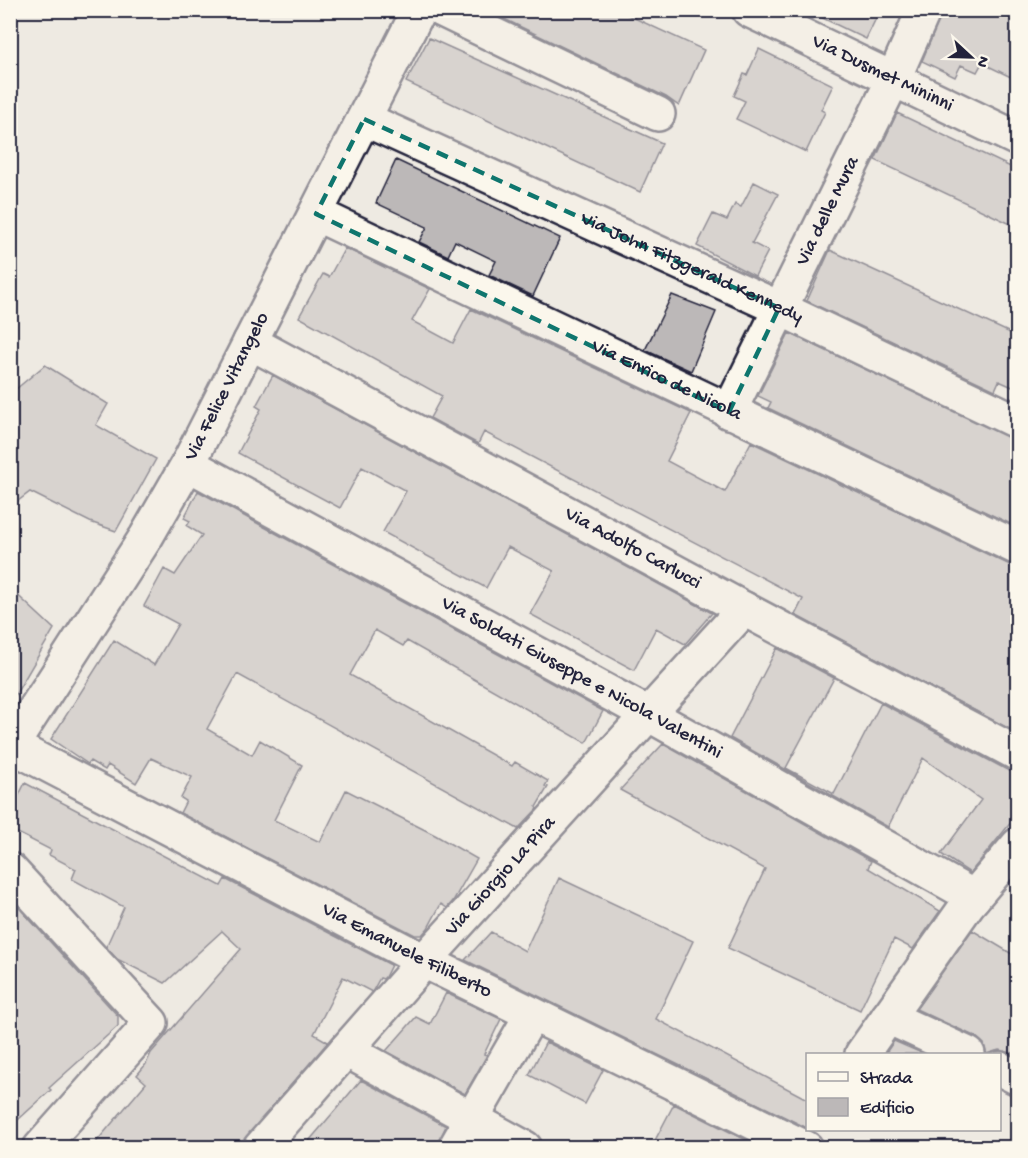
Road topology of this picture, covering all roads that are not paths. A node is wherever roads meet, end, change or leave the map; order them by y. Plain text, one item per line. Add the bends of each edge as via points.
1 (419, 10) edge
2 (442, 10) edge
3 (749, 10) edge
4 (924, 10) edge
5 (893, 80) junction
6 (658, 114) dead end
7 (364, 119) junction
8 (1017, 139) edge
9 (316, 214) junction
10 (779, 308) junction
11 (250, 342) junction
12 (729, 412) junction
13 (1017, 422) edge
14 (188, 464) junction
15 (1017, 548) edge
16 (744, 609) junction
17 (648, 714) junction
18 (11, 747) edge
19 (1017, 754) edge
20 (1017, 844) edge
21 (10, 870) edge
22 (974, 897) junction
23 (424, 961) junction
24 (532, 1014) junction
25 (888, 1017) junction
26 (346, 1050) junction
27 (863, 1053) edge
28 (966, 1053) edge
29 (1001, 1070) edge
30 (1017, 1078) edge
31 (472, 1119) junction
32 (802, 1142) edge
33 (40, 1148) edge
34 (260, 1148) edge
35 (455, 1148) edge
36 (525, 1148) edge

1 - 7 street, Via Felice Vitangelo
2 - 6 street
3 - 5 street, Via Dusmet Mininni
4 - 5 street, Via delle Mura
5 - 8 street, Via Dusmet Mininni
5 - 10 street, Via delle Mura
7 - 9 street, Via Felice Vitangelo
7 - 10 street, Via John Fitzgerald Kennedy
9 - 11 street, Via Felice Vitangelo
9 - 12 street, Via Enrico de Nicola
10 - 12 street, Via delle Mura
10 - 13 street, Via John Fitzgerald Kennedy
11 - 14 street, Via Felice Vitangelo
11 - 16 street, Via Adolfo Carlucci
12 - 15 street, Via Enrico de Nicola
14 - 17 street, Via Soldati Giuseppe e Nicola Valentini
14 - 18 street, Via Felice Vitangelo via 146,537
16 - 17 street, Via Giorgio La Pira
16 - 19 street, Via Adolfo Carlucci
17 - 22 street, Via Soldati Giuseppe e Nicola Valentini
17 - 23 street, Via Giorgio La Pira
18 - 23 street, Via Emanuele Filiberto
20 - 22 street
21 - 33 street via 151,1023
22 - 25 street
23 - 24 street, Via Emanuele Filiberto
23 - 26 street, Via Giorgio La Pira
24 - 31 street
24 - 32 street, Via Emanuele Filiberto
25 - 27 street
25 - 28 street
26 - 31 street
26 - 34 street, Via Giorgio La Pira
29 - 30 street
31 - 35 street
31 - 36 street

